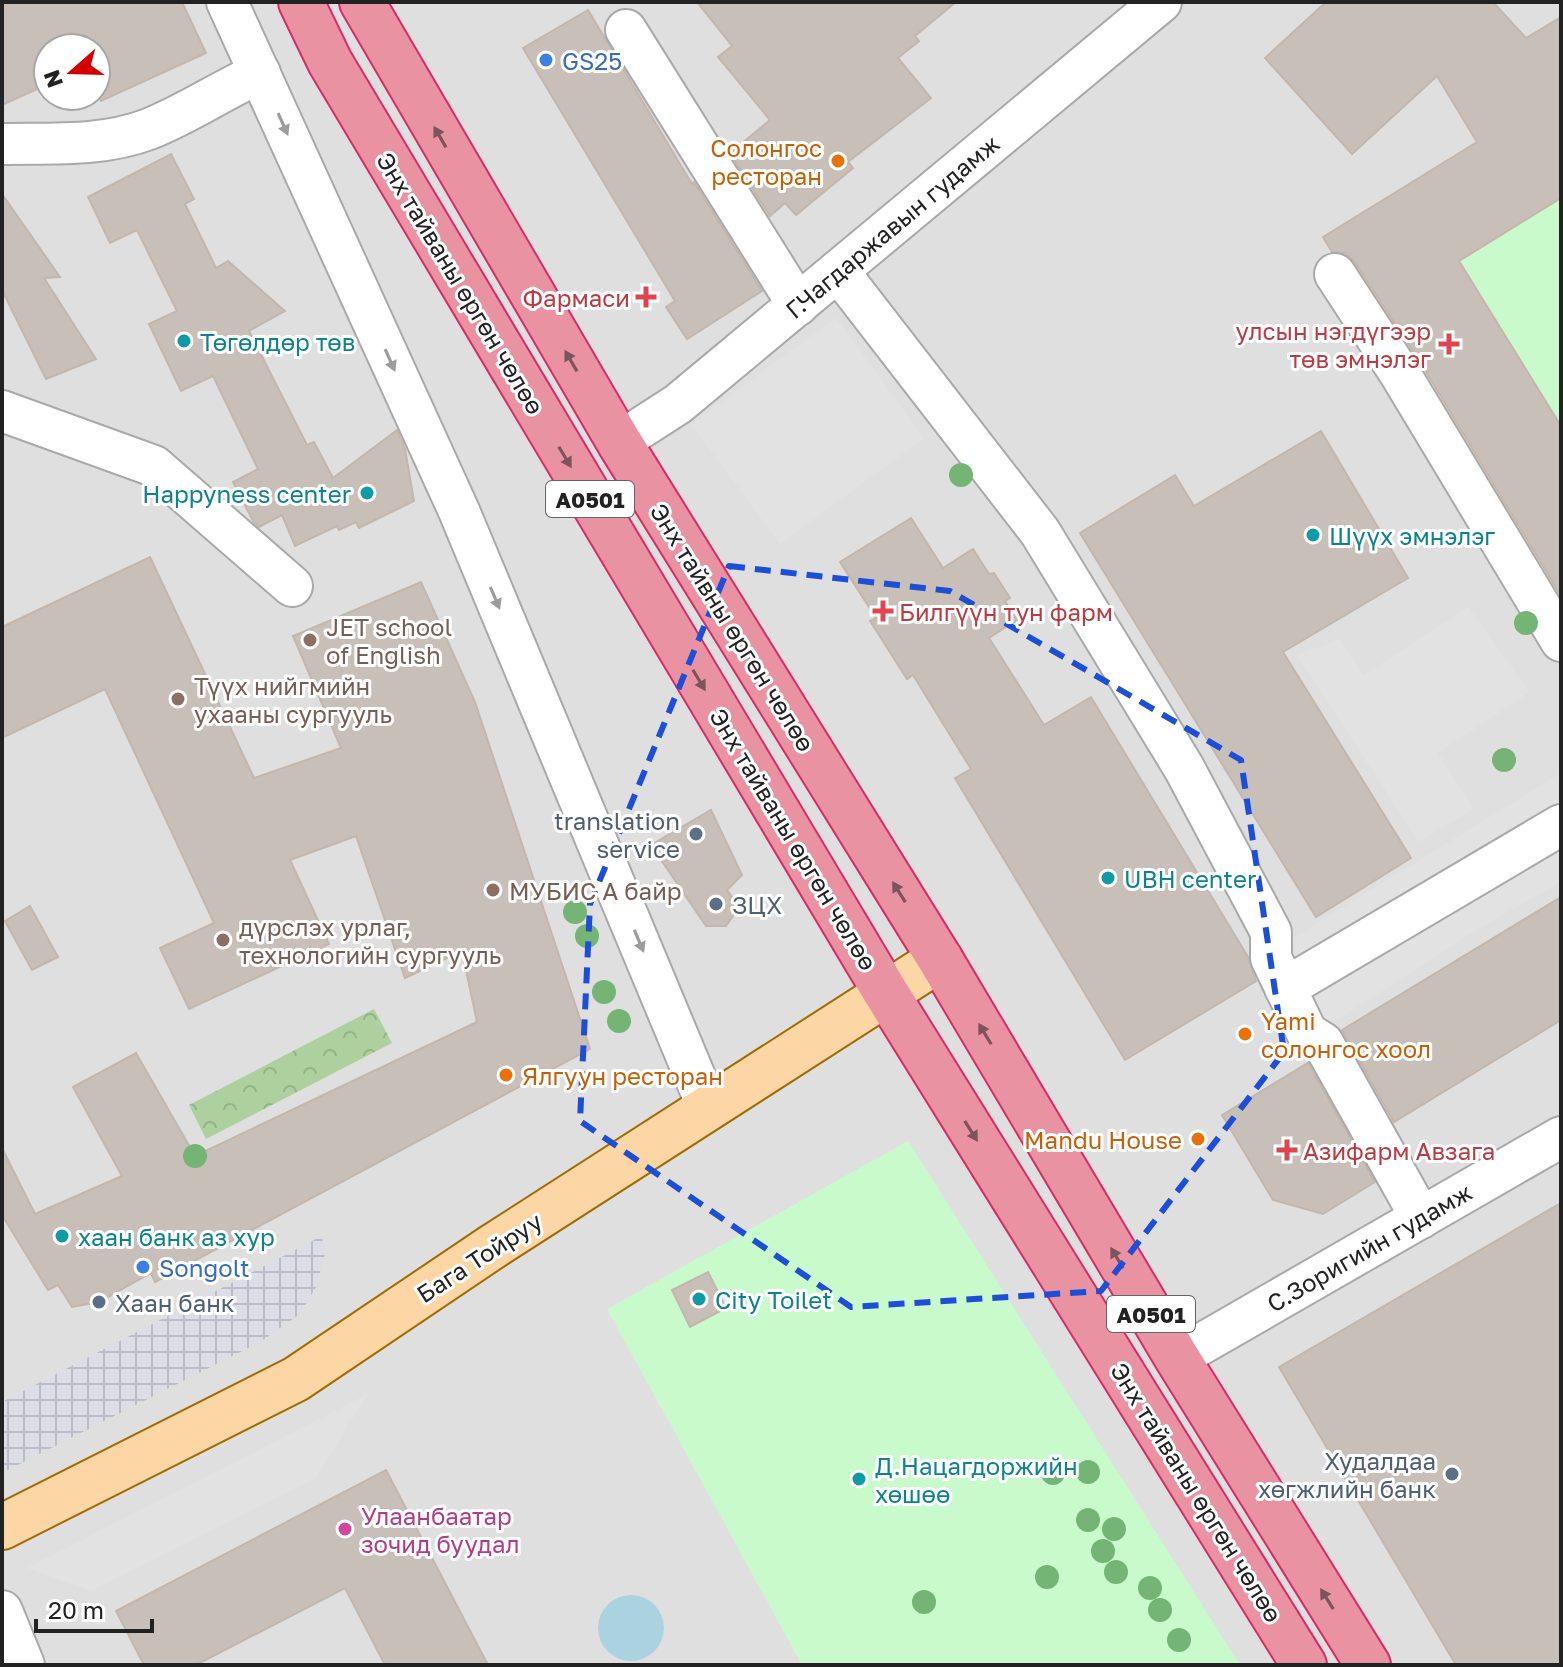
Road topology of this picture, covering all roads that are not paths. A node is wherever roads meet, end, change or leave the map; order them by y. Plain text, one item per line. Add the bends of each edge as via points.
1 (227, 2) edge
2 (301, 2) edge
3 (362, 2) edge
4 (1161, 2) edge
5 (626, 30) dead end
6 (260, 73) junction
7 (2, 144) edge
8 (838, 271) junction
9 (1335, 274) dead end
10 (798, 305) junction
11 (2, 411) edge
12 (619, 442) junction
13 (292, 586) dead end
14 (1561, 641) edge
15 (1561, 825) edge
16 (940, 959) junction
17 (1285, 988) junction
18 (886, 993) junction
19 (708, 1108) junction
20 (1561, 1137) edge
21 (1421, 1218) junction
22 (1177, 1358) junction
23 (2, 1527) edge
24 (2, 1611) edge
25 (24, 1665) edge
26 (1304, 1665) edge
27 (1368, 1665) edge

1 - 6 street
2 -> 18 highway, Энх тайваны өргөн чөлөө / A0501 via 338,76
12 -> 3 highway, Энх тайвны өргөн чөлөө / A0501
4 - 8 street, Г.Чагдаржавын гудамж
5 - 10 street
6 - 7 street via 150,129 88,143
6 -> 19 street via 459,511
8 - 10 street, Г.Чагдаржавын гудамж
8 - 17 street via 1040,532 1184,768 1271,932 1271,958
9 - 14 street
10 - 12 street, Г.Чагдаржавын гудамж via 678,404
11 - 13 street via 154,466
16 -> 12 highway, Энх тайвны өргөн чөлөө / A0501
15 - 17 street
16 - 18 main road, Бага Тойруу
22 -> 16 highway, A0501
17 - 21 street via 1307,1033 1323,1043
18 - 19 main road, Бага Тойруу
18 -> 26 highway, Энх тайваны өргөн чөлөө / A0501
19 - 23 main road, Бага Тойруу via 296,1379
20 - 21 street, С.Зоригийн гудамж
21 - 22 street, С.Зоригийн гудамж
27 -> 22 highway, A0501
24 - 25 street

